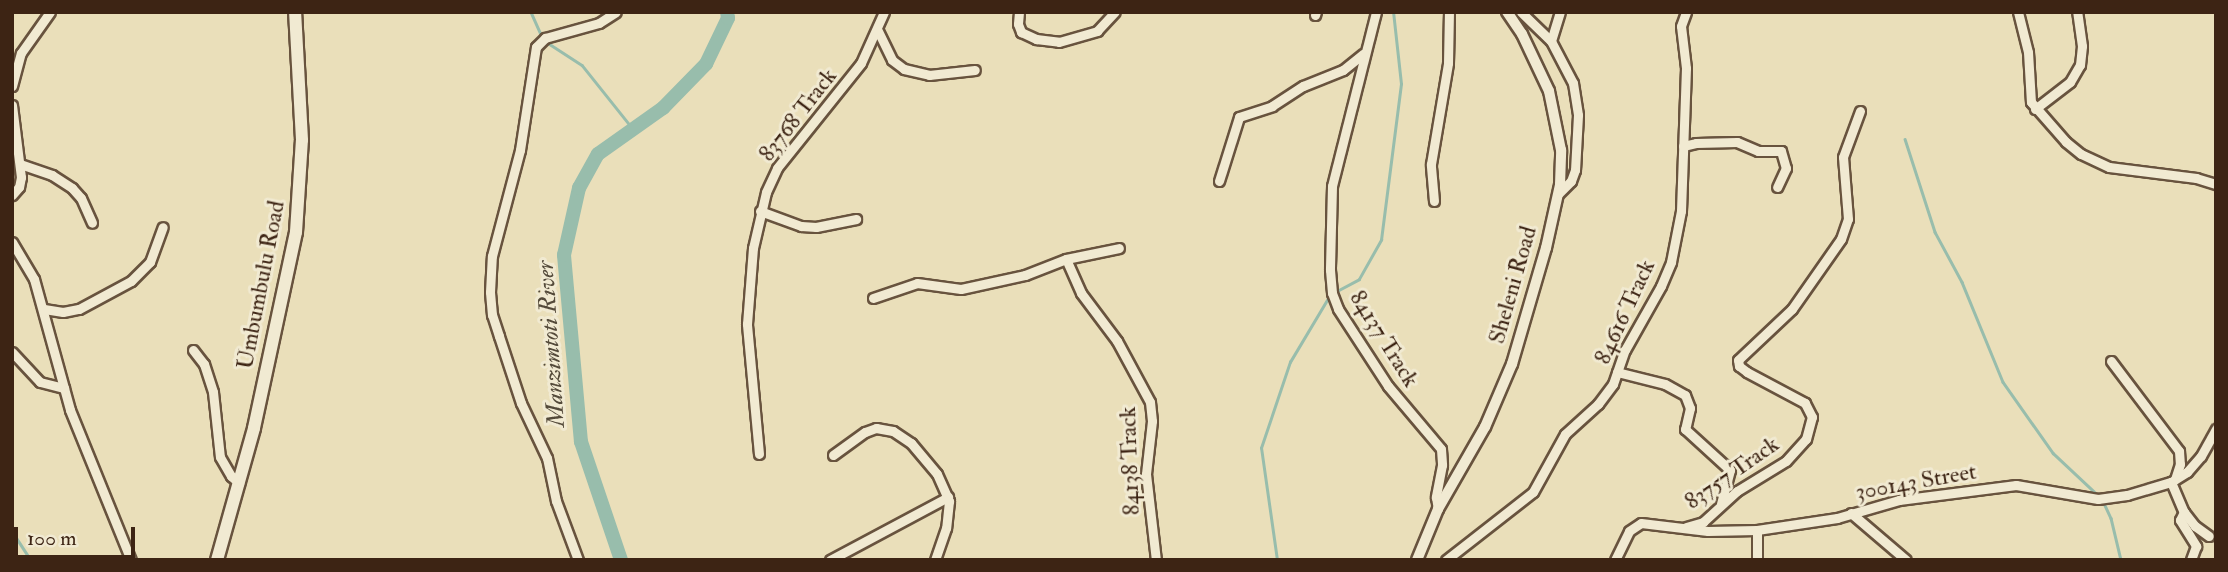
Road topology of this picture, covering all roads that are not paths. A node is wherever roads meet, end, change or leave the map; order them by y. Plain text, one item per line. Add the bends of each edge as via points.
1 (50, 12) edge
2 (295, 12) edge
3 (616, 12) edge
4 (884, 12) edge
5 (1020, 12) edge
6 (1115, 12) edge
7 (1376, 12) edge
8 (1449, 12) edge
9 (1507, 12) edge
10 (1521, 12) edge
11 (1560, 12) edge
12 (1686, 12) edge
13 (2018, 12) edge
14 (2077, 12) edge
15 (877, 29) junction
16 (1551, 41) junction
17 (1364, 53) junction
18 (975, 70) dead end
19 (12, 86) edge
20 (12, 105) edge
21 (2035, 109) junction
22 (1860, 111) dead end
23 (1683, 146) junction
24 (20, 164) junction
25 (1219, 181) dead end
26 (2216, 184) edge
27 (1777, 187) dead end
28 (1559, 193) junction
29 (12, 195) edge
30 (1434, 201) dead end
31 (760, 211) junction
32 (856, 219) dead end
33 (92, 223) dead end
34 (163, 227) dead end
35 (12, 242) edge
36 (1119, 248) dead end
37 (1066, 259) junction
38 (873, 298) dead end
39 (44, 309) junction
40 (193, 350) dead end
41 (12, 352) edge
42 (2111, 361) dead end
43 (1617, 372) junction
44 (64, 388) junction
45 (2216, 429) edge
46 (759, 454) dead end
47 (833, 454) dead end
48 (2173, 481) junction
49 (239, 483) junction
50 (948, 497) junction
51 (1720, 506) junction
52 (1438, 509) junction
53 (2184, 512) junction
54 (1851, 513) junction
55 (1681, 528) junction
56 (1757, 530) junction
57 (2209, 536) dead end
58 (131, 560) edge
59 (217, 560) edge
60 (578, 560) edge
61 (830, 560) edge
62 (935, 560) edge
63 (1156, 560) edge
64 (1417, 560) edge
65 (1446, 560) edge
66 (1615, 560) edge
67 (1757, 560) edge
68 (1906, 560) edge
69 (2190, 560) edge

1 - 19 street via 21,53
2 - 49 main road, Umbumbulu Road via 302,140 296,232
3 - 60 street via 599,23 545,38 536,47 520,150 492,256 492,315 521,403 547,458 556,501
4 - 15 street, 83768 Track
5 - 6 street via 1019,30 1047,41 1073,40 1097,31
7 - 17 street, 84137 Track
8 - 30 street via 1448,63 1431,164
9 - 28 street, Sheleni Road via 1549,91 1561,150
10 - 16 street
11 - 16 street
12 - 23 street, 84616 Track via 1681,26 1686,68
13 - 21 street
14 - 21 street via 2080,65 2070,82
15 - 18 street via 892,60 904,69 929,75
15 - 31 street, 83768 Track via 846,85 777,168
16 - 28 street via 1573,83 1578,115 1574,176
17 - 25 street via 1343,70 1240,117
17 - 52 street, 84137 Track via 1332,186 1332,293 1388,386 1441,449
20 - 24 street
21 - 26 street via 2066,142 2096,162
22 - 51 street, 83757 Track via 1843,157 1848,219 1841,239 1792,309 1738,360 1747,372 1805,403 1811,426 1802,445 1786,461
23 - 27 street via 1737,142 1758,151 1782,152 1786,168
23 - 43 street, 84616 Track via 1681,211 1671,262
24 - 29 street via 19,187
24 - 33 street via 72,188
28 - 52 street, Sheleni Road via 1512,364 1485,427
31 - 32 street via 809,227
31 - 46 street, 83768 Track via 747,324
34 - 39 street via 150,262 131,282 79,309
35 - 39 street via 34,279
36 - 37 street
37 - 38 street via 1026,275 961,289 925,282
37 - 63 street, 84138 Track via 1081,293 1117,341 1150,401 1146,474
39 - 44 street
40 - 49 street via 204,364 213,393 220,457
41 - 44 street via 40,382
42 - 48 street via 2179,451
43 - 51 street via 1685,394 1690,408 1685,429 1730,470
43 - 65 street, 84616 Track via 1606,395 1565,434 1533,492
44 - 58 street
45 - 48 street, 300143 Street via 2201,456
47 - 50 street via 865,432 893,430 926,459
48 - 53 street
48 - 54 street, 300143 Street via 2098,499 2017,485 1899,500
49 - 59 main road, Umbumbulu Road
50 - 61 street
50 - 62 street via 949,517
51 - 55 street, 83757 Track via 1703,522
52 - 64 street, Sheleni Road
53 - 57 street
53 - 69 street via 2180,520 2196,546
54 - 56 street, 300143 Street
54 - 68 street
55 - 56 street, 300143 Street
55 - 66 street, 300143 Street via 1641,523 1629,531
56 - 67 street

